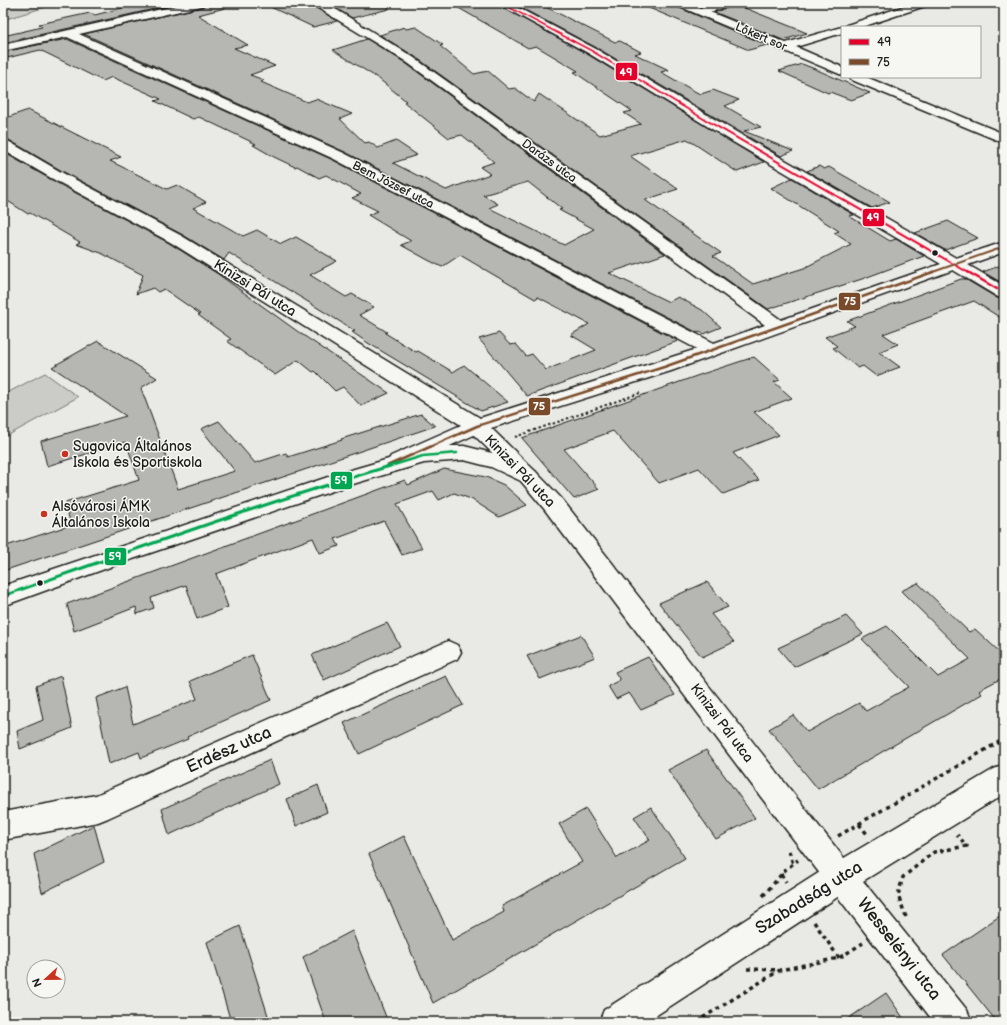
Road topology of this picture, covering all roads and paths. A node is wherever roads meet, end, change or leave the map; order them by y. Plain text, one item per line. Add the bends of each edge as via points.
1 (202, 3) edge
2 (315, 3) edge
3 (501, 3) edge
4 (680, 3) edge
5 (729, 3) edge
6 (924, 3) edge
7 (700, 11) junction
8 (854, 26) edge
9 (841, 30) edge
10 (67, 34) junction
11 (785, 47) junction
12 (3, 48) edge
13 (841, 71) edge
14 (858, 78) edge
15 (1004, 139) edge
16 (3, 144) edge
17 (1004, 247) edge
18 (956, 265) junction
19 (1004, 293) edge
20 (778, 326) junction
21 (713, 350) junction
22 (477, 426) junction
23 (387, 466) junction
24 (528, 476) junction
25 (3, 596) edge
26 (448, 652) dead end
27 (1004, 739) edge
28 (1004, 778) edge
29 (942, 817) junction
30 (859, 824) dead end
31 (3, 826) edge
32 (842, 876) junction
33 (895, 923) junction
34 (616, 1022) edge
35 (696, 1022) edge
36 (955, 1022) edge

1 - 10 street
2 - 20 street, Darázs utca via 409,60
3 - 18 street via 592,51
4 - 7 street, Lőkert sor
5 - 7 street
6 - 8 street
7 - 11 street, Lőkert sor
9 - 11 street
10 - 12 street
10 - 21 street, Bem József utca via 339,156
11 - 13 street, Lőkert sor
14 - 15 street
16 - 22 street, Kinizsi Pál utca via 176,239
17 - 18 street
18 - 19 street
18 - 20 street
20 - 21 street
21 - 22 street
22 - 23 street
22 - 24 street, Kinizsi Pál utca
23 - 24 street via 423,456 464,454 497,461
23 - 25 street
24 - 32 street, Kinizsi Pál utca via 553,504 771,788
26 - 31 street, Erdész utca via 98,808
27 - 30 path
28 - 29 street, Szabadság utca
29 - 32 street, Szabadság utca
29 - 33 path via 967,846 934,852 903,877
32 - 33 street, Wesselényi utca
32 - 34 street, Szabadság utca
33 - 35 path via 839,958 780,970
33 - 36 street, Wesselényi utca

